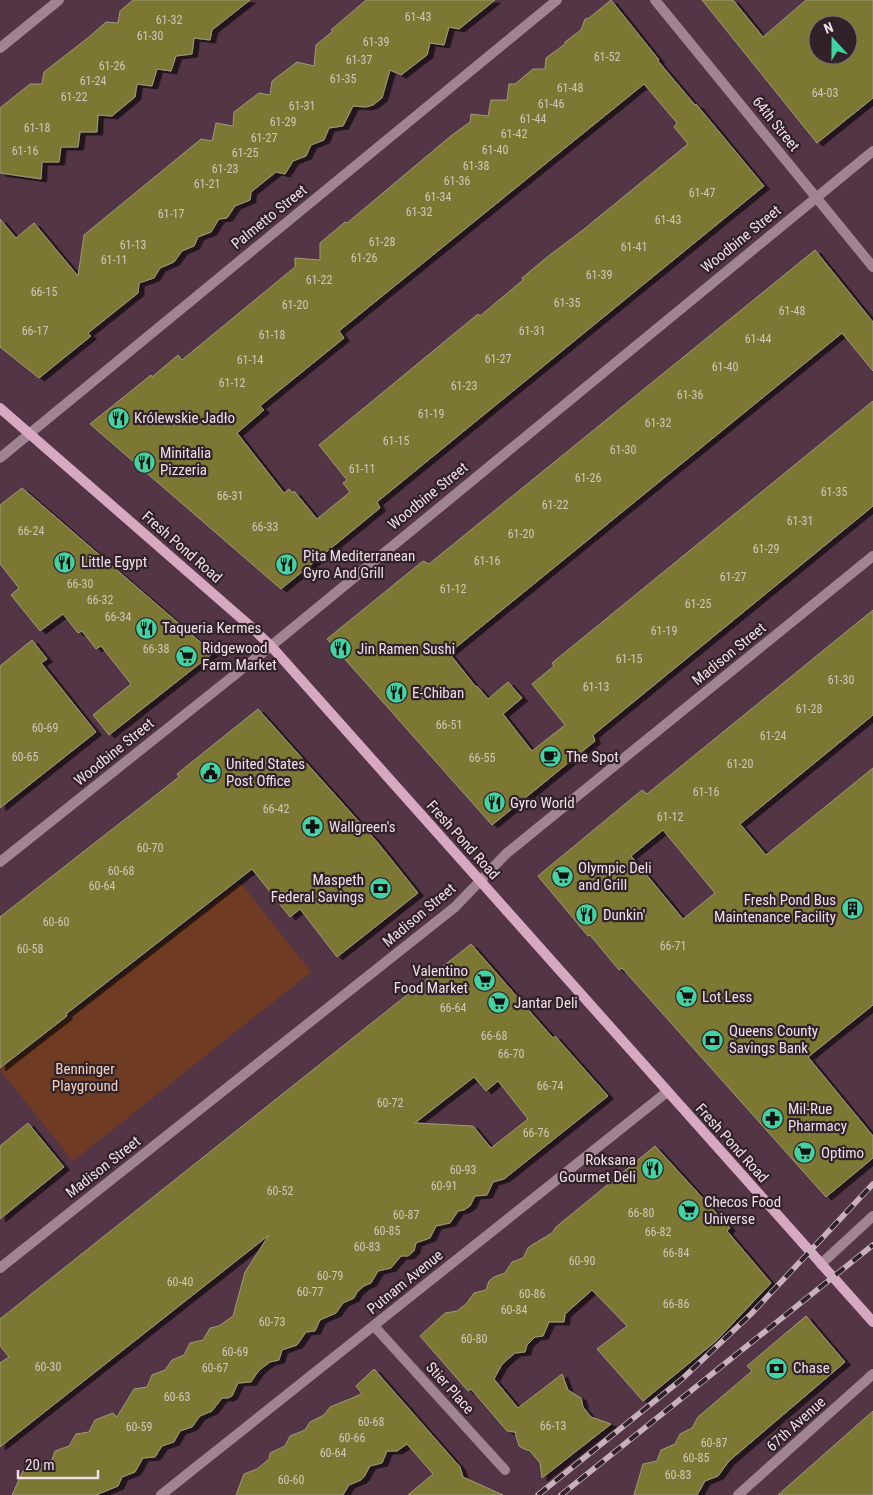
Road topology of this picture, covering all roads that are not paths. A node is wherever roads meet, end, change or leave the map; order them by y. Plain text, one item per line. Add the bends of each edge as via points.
1 (58, 0) edge
2 (557, 0) edge
3 (655, 0) edge
4 (0, 48) edge
5 (873, 151) edge
6 (816, 197) junction
7 (873, 267) edge
8 (0, 408) edge
9 (30, 434) junction
10 (0, 458) edge
11 (873, 556) edge
12 (270, 646) junction
13 (0, 862) edge
14 (480, 881) junction
15 (667, 1092) junction
16 (873, 1216) edge
17 (821, 1264) junction
18 (0, 1268) edge
19 (873, 1322) edge
20 (374, 1326) junction
21 (873, 1374) edge
22 (505, 1470) dead end
23 (161, 1495) edge
24 (738, 1495) edge

1 - 4 street
2 - 9 street, Palmetto Street
3 - 6 street, 64th Street
5 - 6 street, Woodbine Street
6 - 7 street, 64th Street
6 - 12 street, Woodbine Street
8 - 9 main road, Fresh Pond Road
9 - 10 street, Palmetto Street
9 - 12 main road, Fresh Pond Road
11 - 14 street, Madison Street via 507,853
12 - 13 street, Woodbine Street
12 - 14 main road, Fresh Pond Road
14 - 15 main road, Fresh Pond Road
14 - 18 street, Madison Street via 455,907
15 - 17 main road, Fresh Pond Road
15 - 20 street, Putnam Avenue
16 - 17 street
17 - 19 main road, Fresh Pond Road
20 - 22 street, Stier Place
20 - 23 street, Putnam Avenue
21 - 24 street, 67th Avenue

